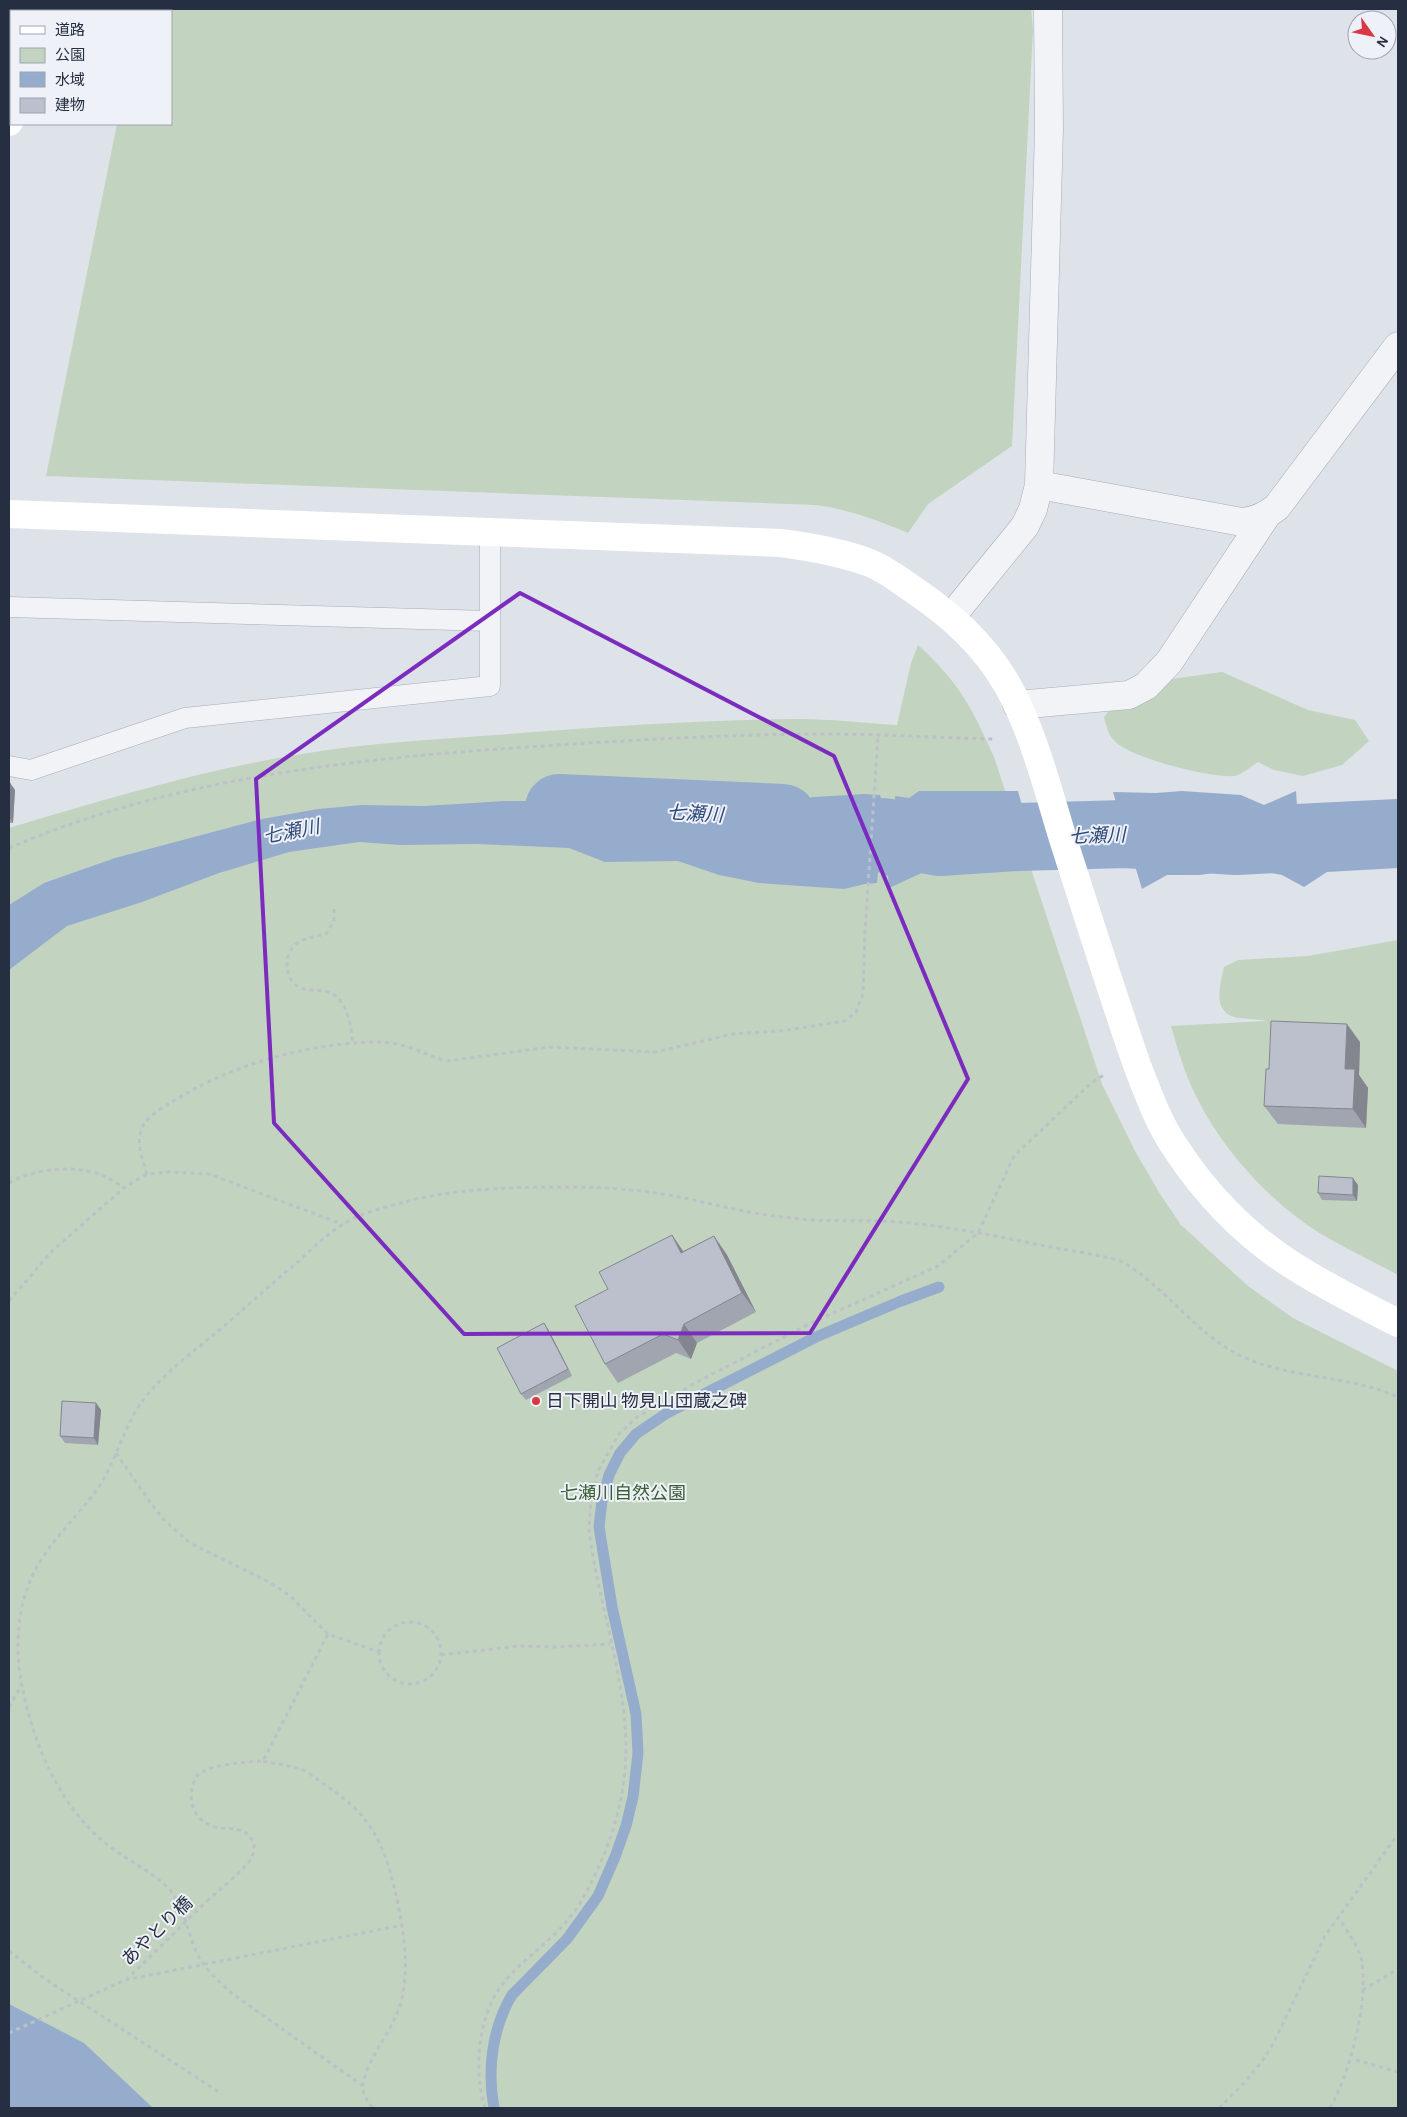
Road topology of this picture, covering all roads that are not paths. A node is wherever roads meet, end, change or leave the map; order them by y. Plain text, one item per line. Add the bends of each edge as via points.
1 (1048, 9) edge
2 (1398, 346) edge
3 (1039, 485) junction
4 (9, 514) edge
5 (1266, 516) junction
6 (490, 532) junction
7 (9, 607) edge
8 (951, 617) junction
9 (490, 621) junction
10 (1017, 705) junction
11 (9, 766) edge
12 (1398, 1323) edge

1 - 3 street via 1049,129
2 - 5 street via 1292,488
3 - 5 street via 1242,522
3 - 8 street via 1025,526
4 - 6 street
5 - 10 street via 1169,662 1146,686 1129,695
6 - 8 street via 755,542 824,549 884,570
6 - 9 lane
7 - 9 lane
8 - 10 street via 989,657
9 - 11 lane via 490,686 185,718 31,770
10 - 12 street via 1122,1023 1145,1086 1174,1146 1229,1214 1287,1262

